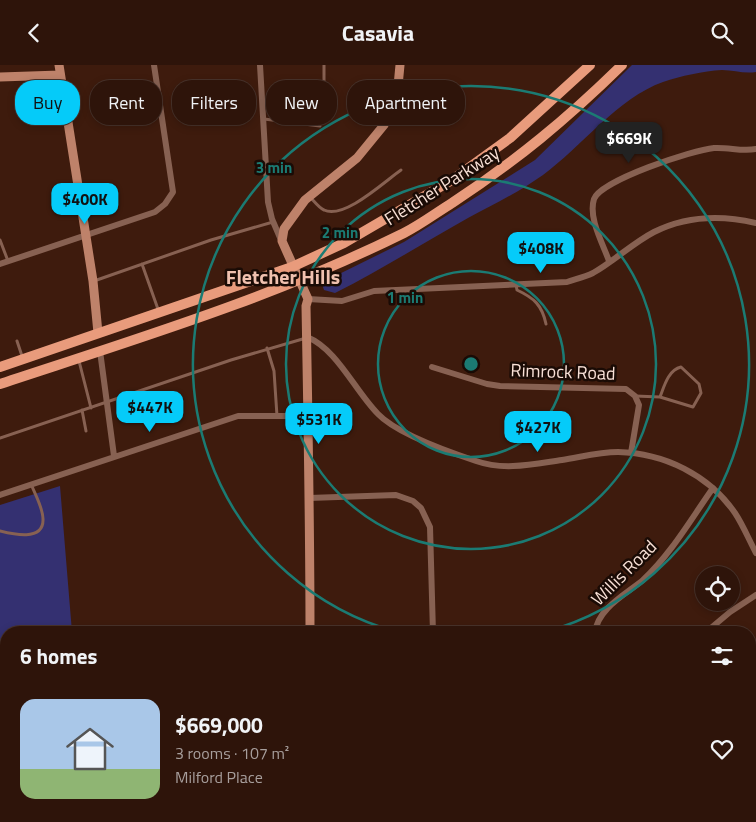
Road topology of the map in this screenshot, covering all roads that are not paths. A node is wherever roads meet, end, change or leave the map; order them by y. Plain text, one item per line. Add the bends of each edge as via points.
1 (59, 65) edge
2 (154, 65) edge
3 (260, 65) edge
4 (324, 65) edge
5 (400, 65) edge
6 (590, 65) edge
7 (622, 65) edge
8 (60, 75) junction
9 (0, 77) edge
10 (324, 80) edge
11 (263, 119) junction
12 (320, 126) dead end
13 (756, 149) edge
14 (401, 170) dead end
15 (310, 196) junction
16 (274, 222) junction
17 (756, 223) edge
18 (85, 237) junction
19 (0, 240) edge
20 (282, 241) junction
21 (609, 261) junction
22 (8, 262) junction
23 (0, 264) edge
24 (142, 264) junction
25 (292, 267) junction
26 (298, 280) junction
27 (93, 281) junction
28 (516, 285) junction
29 (308, 299) junction
30 (159, 312) junction
31 (124, 324) junction
32 (546, 324) dead end
33 (98, 333) junction
34 (307, 337) junction
35 (17, 341) dead end
36 (267, 348) junction
37 (100, 351) junction
38 (78, 358) junction
39 (23, 359) junction
40 (0, 367) edge
41 (432, 367) dead end
42 (0, 384) edge
43 (635, 396) junction
44 (660, 397) junction
45 (107, 403) junction
46 (92, 408) junction
47 (82, 411) junction
48 (277, 416) junction
49 (307, 416) junction
50 (86, 431) dead end
51 (0, 438) edge
52 (631, 453) junction
53 (114, 457) junction
54 (31, 484) junction
55 (712, 488) junction
56 (0, 495) edge
57 (310, 498) junction
58 (0, 531) edge
59 (756, 553) edge
60 (756, 595) edge
61 (310, 626) edge
62 (433, 626) edge
63 (597, 626) edge
64 (713, 626) edge

1 - 8 street
2 - 18 street via 173,192 165,204 154,211
3 - 11 street
4 - 10 lane
5 - 15 street via 398,85 384,125 356,158
6 - 25 main road, Fletcher Parkway via 510,138 452,179 344,243
7 - 26 main road, Fletcher Parkway via 540,141 481,184 405,233
8 - 9 street
8 - 18 street
11 - 12 lane
11 - 16 street via 268,201
13 - 21 street via 714,148 683,155 601,189 594,199 593,213
14 - 15 lane via 341,211 323,210
15 - 20 street via 284,229
16 - 20 street
16 - 24 lane
17 - 21 street via 722,218 686,221 653,233
18 - 22 street
18 - 27 street
19 - 22 lane
20 - 25 street
21 - 28 street via 593,273 568,282
22 - 23 street
24 - 27 lane
24 - 30 lane
25 - 26 street
25 - 30 main road, Fletcher Parkway
26 - 29 street
26 - 37 main road, Fletcher Parkway
27 - 33 street
28 - 29 street via 374,291 342,301
28 - 32 lane via 517,290 537,303
29 - 34 street
30 - 31 main road, Fletcher Parkway
31 - 33 main road, Fletcher Parkway
31 - 37 main road via 101,343
33 - 38 main road via 93,346
33 - 39 main road, Fletcher Parkway
34 - 36 lane
34 - 49 street
34 - 52 street via 324,346 383,419 444,450 478,462 514,466 597,454
35 - 39 lane
36 - 45 lane
36 - 48 lane via 274,371
37 - 38 main road, Fletcher Parkway
37 - 45 street
38 - 42 main road, Fletcher Parkway
38 - 46 lane
39 - 40 main road, Fletcher Parkway
41 - 43 street, Rimrock Road via 487,384 626,389
43 - 44 lane
43 - 52 street, Rimrock Road via 639,405
44 - 44 lane via 676,368 680,367 700,384 701,393 693,407
45 - 46 lane
45 - 53 street
46 - 47 lane
47 - 50 lane
47 - 51 lane
48 - 49 street
48 - 53 street via 238,416
49 - 57 street
52 - 55 street via 675,464
53 - 54 street
54 - 56 street
54 - 58 lane via 44,520 40,529 21,536
55 - 59 street via 736,514
55 - 63 street, Willis Road via 666,555 645,578 604,612
57 - 61 street
57 - 62 street via 396,495 413,501 421,508 430,527
60 - 64 street

